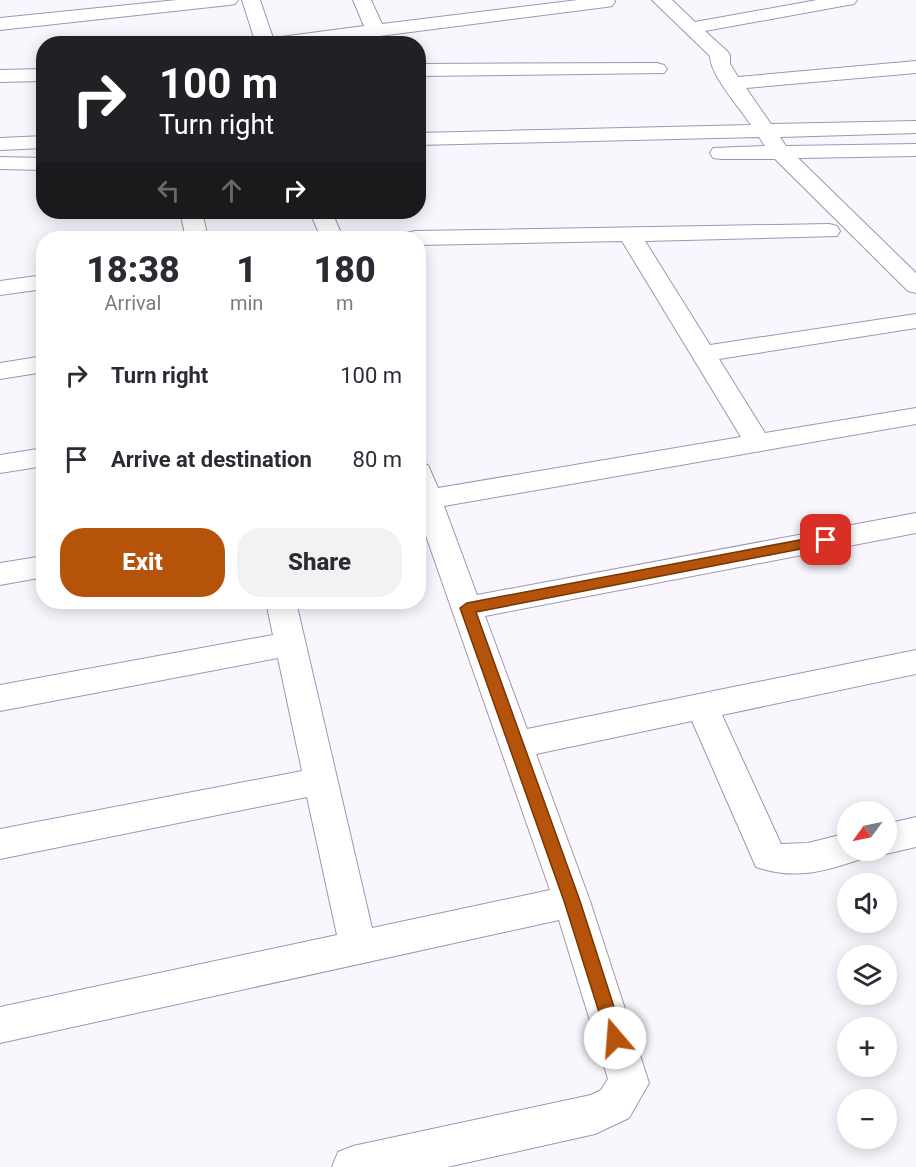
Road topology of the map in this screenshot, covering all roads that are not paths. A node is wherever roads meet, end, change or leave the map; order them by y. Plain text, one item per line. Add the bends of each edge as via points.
1 (229, 0) edge
2 (251, 0) edge
3 (362, 0) edge
4 (661, 0) edge
5 (848, 0) edge
6 (606, 2) dead end
7 (0, 24) edge
8 (691, 28) junction
9 (375, 30) junction
10 (263, 36) edge
11 (328, 36) edge
12 (916, 67) edge
13 (657, 69) dead end
14 (426, 70) edge
15 (36, 75) edge
16 (0, 76) edge
17 (732, 83) junction
18 (916, 127) edge
19 (765, 131) junction
20 (426, 139) edge
21 (36, 142) edge
22 (0, 144) edge
23 (916, 150) edge
24 (780, 152) junction
25 (706, 153) dead end
26 (610, 155) dead end
27 (426, 157) edge
28 (0, 163) edge
29 (36, 164) edge
30 (829, 231) dead end
31 (629, 234) junction
32 (426, 238) edge
33 (916, 256) edge
34 (888, 259) junction
35 (36, 283) edge
36 (916, 286) edge
37 (0, 288) edge
38 (916, 321) edge
39 (703, 354) junction
40 (36, 365) edge
41 (0, 371) edge
42 (916, 417) edge
43 (758, 443) junction
44 (36, 458) edge
45 (0, 464) edge
46 (426, 490) edge
47 (426, 501) edge
48 (916, 523) edge
49 (36, 567) edge
50 (0, 574) edge
51 (467, 608) junction
52 (282, 609) edge
53 (290, 644) junction
54 (916, 662) edge
55 (0, 698) edge
56 (702, 706) junction
57 (516, 745) junction
58 (320, 781) junction
59 (916, 832) edge
60 (897, 836) edge
61 (0, 844) edge
62 (837, 851) edge
63 (572, 901) junction
64 (358, 948) junction
65 (0, 1024) edge
66 (353, 1167) edge

1 - 7 street
2 - 10 street
3 - 9 street
4 - 8 street
5 - 8 street
6 - 9 street
8 - 17 street via 720,55 720,64
9 - 11 street
12 - 17 street
13 - 14 street
15 - 16 street
17 - 19 street
18 - 19 street
19 - 20 street
19 - 24 street
21 - 22 street
23 - 24 street
24 - 25 street
24 - 34 street
26 - 27 street
28 - 29 street
30 - 31 street
31 - 32 street
31 - 39 street
33 - 34 street
34 - 36 street
35 - 37 street
38 - 39 street
39 - 43 street
40 - 41 street
42 - 43 street
43 - 46 street
44 - 45 street
47 - 51 street
48 - 51 street
49 - 50 street
51 - 57 street
52 - 53 street
53 - 55 street
53 - 58 street
54 - 56 street
56 - 57 street
56 - 62 street via 769,856 784,861 800,860
57 - 63 street
58 - 61 street
58 - 64 street
59 - 60 street
63 - 64 street
63 - 66 street via 629,1083 615,1104 596,1114
64 - 65 street

